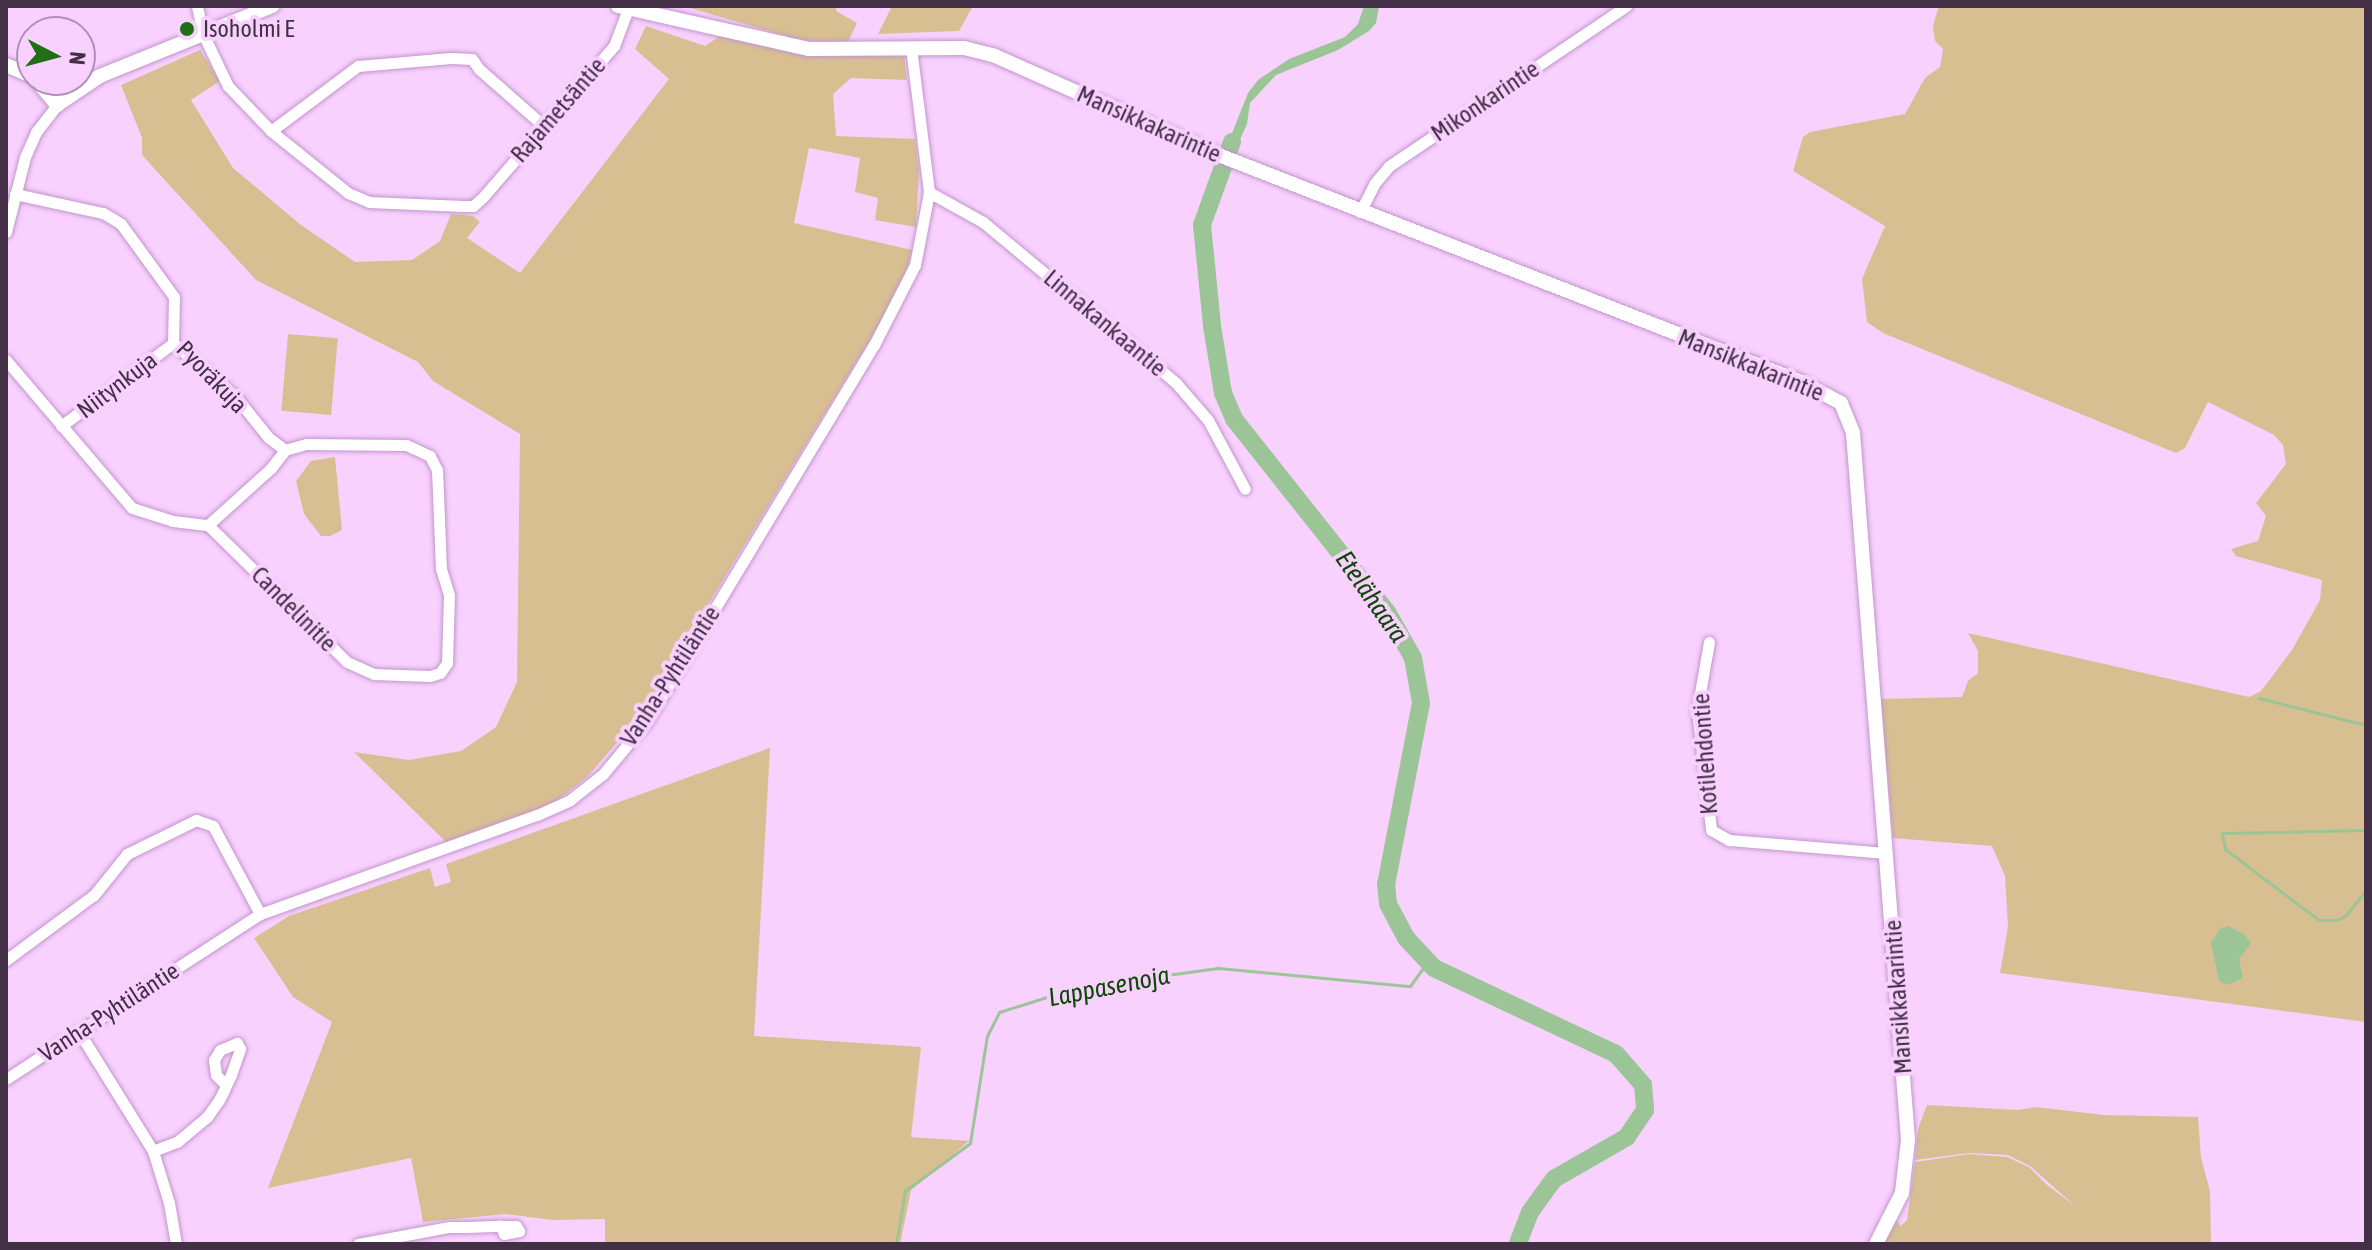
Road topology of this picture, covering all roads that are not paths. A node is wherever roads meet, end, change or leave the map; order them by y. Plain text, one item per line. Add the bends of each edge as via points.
1 (197, 6) edge
2 (272, 6) edge
3 (1626, 6) edge
4 (625, 7) edge
5 (203, 34) junction
6 (911, 48) junction
7 (49, 96) edge
8 (57, 105) junction
9 (545, 127) junction
10 (271, 131) junction
11 (13, 186) edge
12 (929, 192) junction
13 (1360, 212) junction
14 (6, 232) edge
15 (173, 343) junction
16 (6, 360) edge
17 (61, 426) junction
18 (285, 450) junction
19 (1245, 489) dead end
20 (208, 525) junction
21 (1709, 642) dead end
22 (1886, 853) junction
23 (260, 914) junction
24 (6, 960) edge
25 (79, 1032) junction
26 (6, 1079) edge
27 (226, 1085) dead end
28 (153, 1151) junction
29 (501, 1226) dead end
30 (176, 1244) edge
31 (358, 1244) edge
32 (1876, 1244) edge

1 - 5 street
2 - 5 street
3 - 13 street, Mikonkarintie via 1389,166
4 - 6 street, Mansikkakarintie via 809,49
4 - 9 street, Rajametsäntie via 614,46
5 - 8 street via 100,76
5 - 10 street via 228,86
6 - 12 street, Vanha-Pyhtiläntie
6 - 13 street, Mansikkakarintie via 964,48 995,56
7 - 8 street
8 - 11 street via 30,143
9 - 10 street via 472,59 358,66
9 - 10 street, Rajametsäntie via 473,206 358,199
11 - 14 street
11 - 15 street, Pyoräkuja via 103,213 121,224 174,297
12 - 19 street, Linnakankaantie via 983,222 1176,383 1208,420
12 - 23 street, Vanha-Pyhtiläntie via 915,265 892,316 647,721 603,774 570,800 537,815
13 - 22 street, Mansikkakarintie via 1801,382 1841,403 1853,433
15 - 17 street, Niitynkuja
15 - 18 street, Pyoräkuja via 236,397
16 - 17 street
17 - 20 street via 132,508
18 - 20 street
18 - 20 street, Candelinitie via 306,444 406,445 430,456 437,470 441,569 449,595 447,663 440,673 374,674 347,662
21 - 22 street, Kotilehdontie via 1697,710 1711,830 1729,840
22 - 32 street, Mansikkakarintie via 1908,1140 1902,1193
23 - 24 street via 213,826 196,820 127,854 94,895
23 - 25 street, Vanha-Pyhtiläntie
25 - 26 street, Vanha-Pyhtiläntie
25 - 28 street
27 - 28 street via 195,1129
28 - 30 street
29 - 31 street via 449,1227

